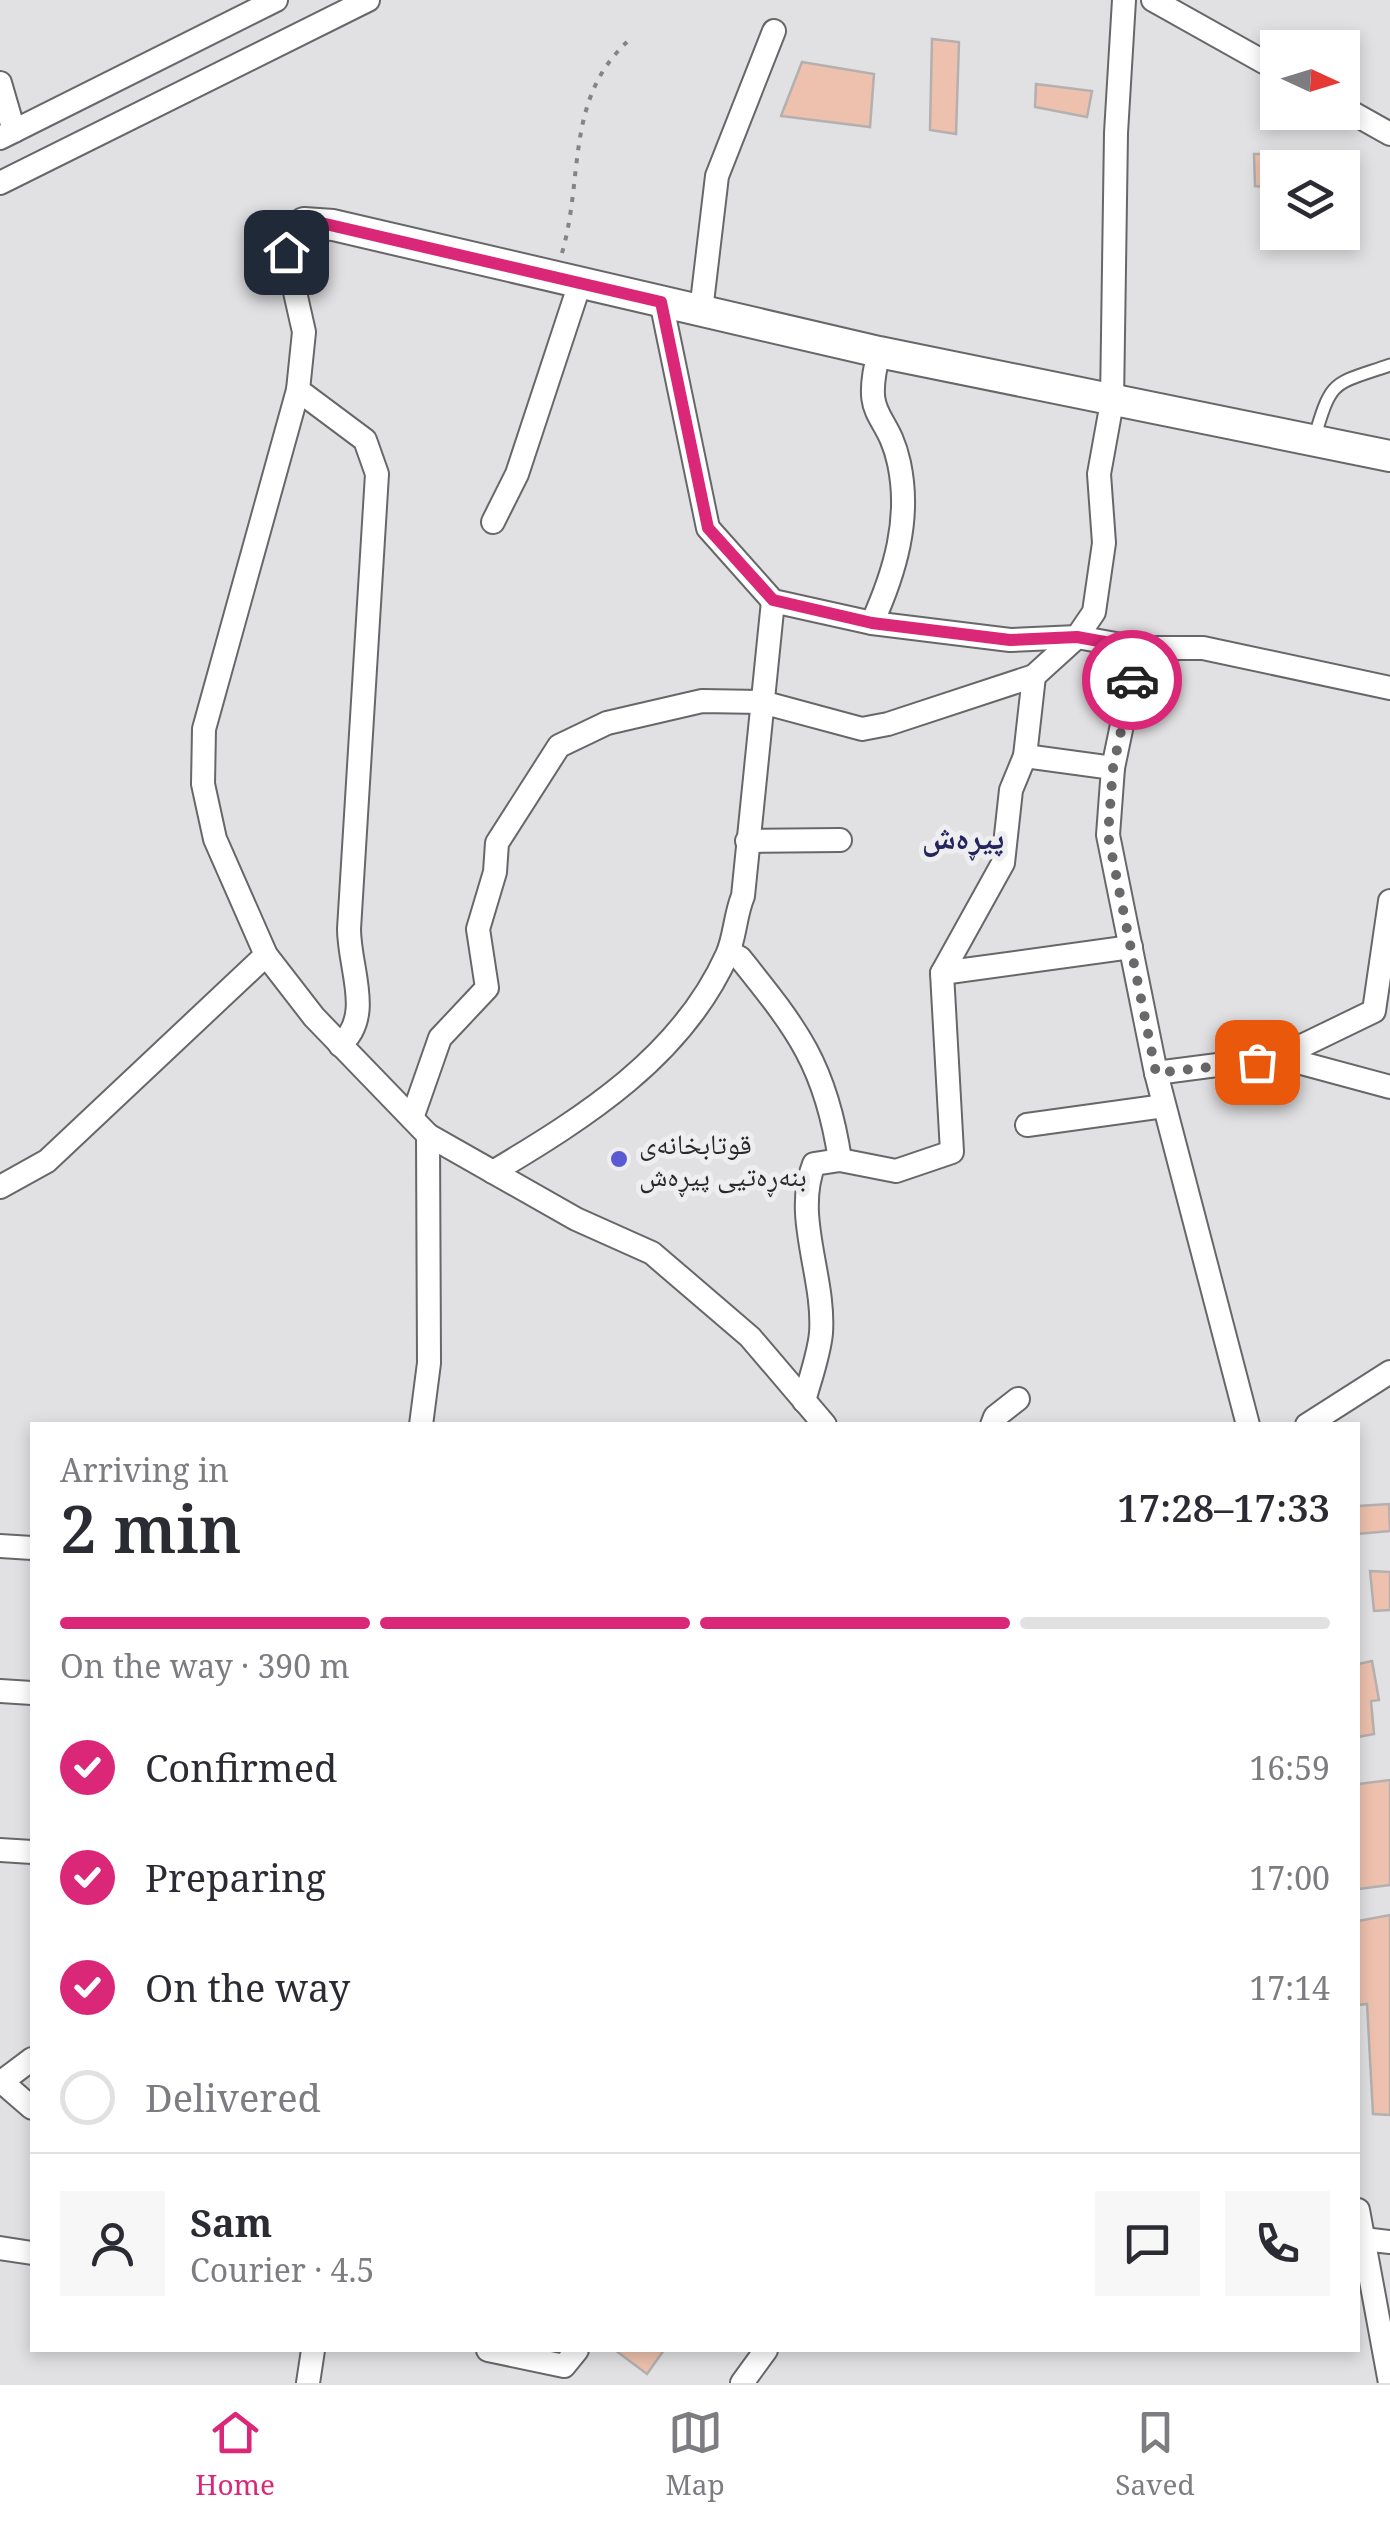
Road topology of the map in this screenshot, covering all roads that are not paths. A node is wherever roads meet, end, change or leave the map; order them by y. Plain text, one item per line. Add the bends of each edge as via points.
1 (276, 0) edge
2 (368, 0) edge
3 (1124, 0) edge
4 (1154, 0) edge
5 (774, 31) dead end
6 (1260, 60) edge
7 (0, 83) edge
8 (1360, 117) edge
9 (7, 134) edge
10 (1390, 134) edge
11 (0, 183) edge
12 (304, 222) joint
13 (568, 280) junction
14 (661, 302) junction
15 (701, 310) junction
16 (880, 352) junction
17 (1390, 365) edge
18 (298, 390) junction
19 (1112, 402) junction
20 (1314, 438) junction
21 (1390, 456) edge
22 (493, 522) dead end
23 (773, 600) junction
24 (872, 623) junction
25 (1077, 637) junction
26 (1138, 648) junction
27 (1034, 676) junction
28 (1390, 688) edge
29 (762, 702) junction
30 (1026, 756) junction
31 (1113, 768) junction
32 (840, 840) dead end
33 (747, 841) junction
34 (1390, 901) edge
35 (1131, 947) junction
36 (729, 952) junction
37 (266, 955) junction
38 (942, 973) junction
39 (340, 1045) junction
40 (1279, 1057) junction
41 (1156, 1073) junction
42 (1390, 1086) edge
43 (1164, 1106) junction
44 (1026, 1124) dead end
45 (420, 1127) junction
46 (840, 1160) junction
47 (493, 1172) junction
48 (0, 1187) edge
49 (1390, 1372) edge
50 (1018, 1399) dead end
51 (804, 1401) junction
52 (421, 1422) edge
53 (822, 1422) edge
54 (993, 1422) edge
55 (1247, 1422) edge
56 (1312, 1422) edge
57 (0, 1546) edge
58 (30, 1548) edge
59 (0, 1692) edge
60 (30, 1693) edge
61 (0, 1850) edge
62 (30, 1852) edge
63 (30, 2060) edge
64 (1, 2082) edge
65 (30, 2106) edge
66 (1360, 2222) edge
67 (1363, 2239) junction
68 (1390, 2242) edge
69 (0, 2248) edge
70 (30, 2252) edge
71 (313, 2352) edge
72 (498, 2352) edge
73 (574, 2352) edge
74 (765, 2352) edge
75 (308, 2383) edge
76 (742, 2383) edge
77 (1390, 2383) edge

1 - 9 street
2 - 11 street
3 - 19 street
4 - 6 street
5 - 15 street via 716,176
7 - 9 street
8 - 10 street
12 - 13 street
12 - 18 street via 287,239 286,252 304,332
13 - 14 street
13 - 22 street via 517,474
14 - 15 street
14 - 23 street via 708,528
15 - 16 street
16 - 19 street
16 - 24 street via 870,403 899,460 903,517 890,584
17 - 20 lane via 1328,391
18 - 37 street via 220,658 202,757 215,839
18 - 39 street via 365,440 377,474 349,929 361,1016
19 - 20 street
19 - 25 street via 1099,474 1102,573 1094,612
20 - 21 street
23 - 24 street
23 - 29 street
24 - 25 street via 1010,640
25 - 26 street
25 - 27 street
26 - 28 street via 1203,648
26 - 31 street
27 - 29 street via 862,729
27 - 30 street
29 - 33 street
29 - 45 street via 668,706 607,723 560,746 497,843 478,929 486,988 440,1038
30 - 31 street
30 - 38 street via 1011,790 1002,863
31 - 35 street via 1108,835
32 - 33 street
33 - 36 street
34 - 40 street via 1374,1012
35 - 38 street
35 - 41 street
36 - 46 street via 805,1042 831,1101
36 - 47 street via 675,1036 636,1076
37 - 39 street
37 - 48 street via 47,1161
38 - 46 street via 952,1152 896,1171
39 - 45 street
40 - 41 street
40 - 42 street
41 - 43 street
43 - 44 street
43 - 55 street
45 - 47 street
45 - 52 street via 429,1363
46 - 51 street via 814,1164 804,1190 821,1334
47 - 51 street via 652,1253 750,1337
49 - 56 street
50 - 54 street
51 - 53 street
57 - 58 street
59 - 60 street
61 - 62 street
63 - 64 street
64 - 65 street
66 - 67 street
67 - 68 street
67 - 77 street
69 - 70 street
71 - 75 street
72 - 73 street via 564,2366
74 - 76 street

